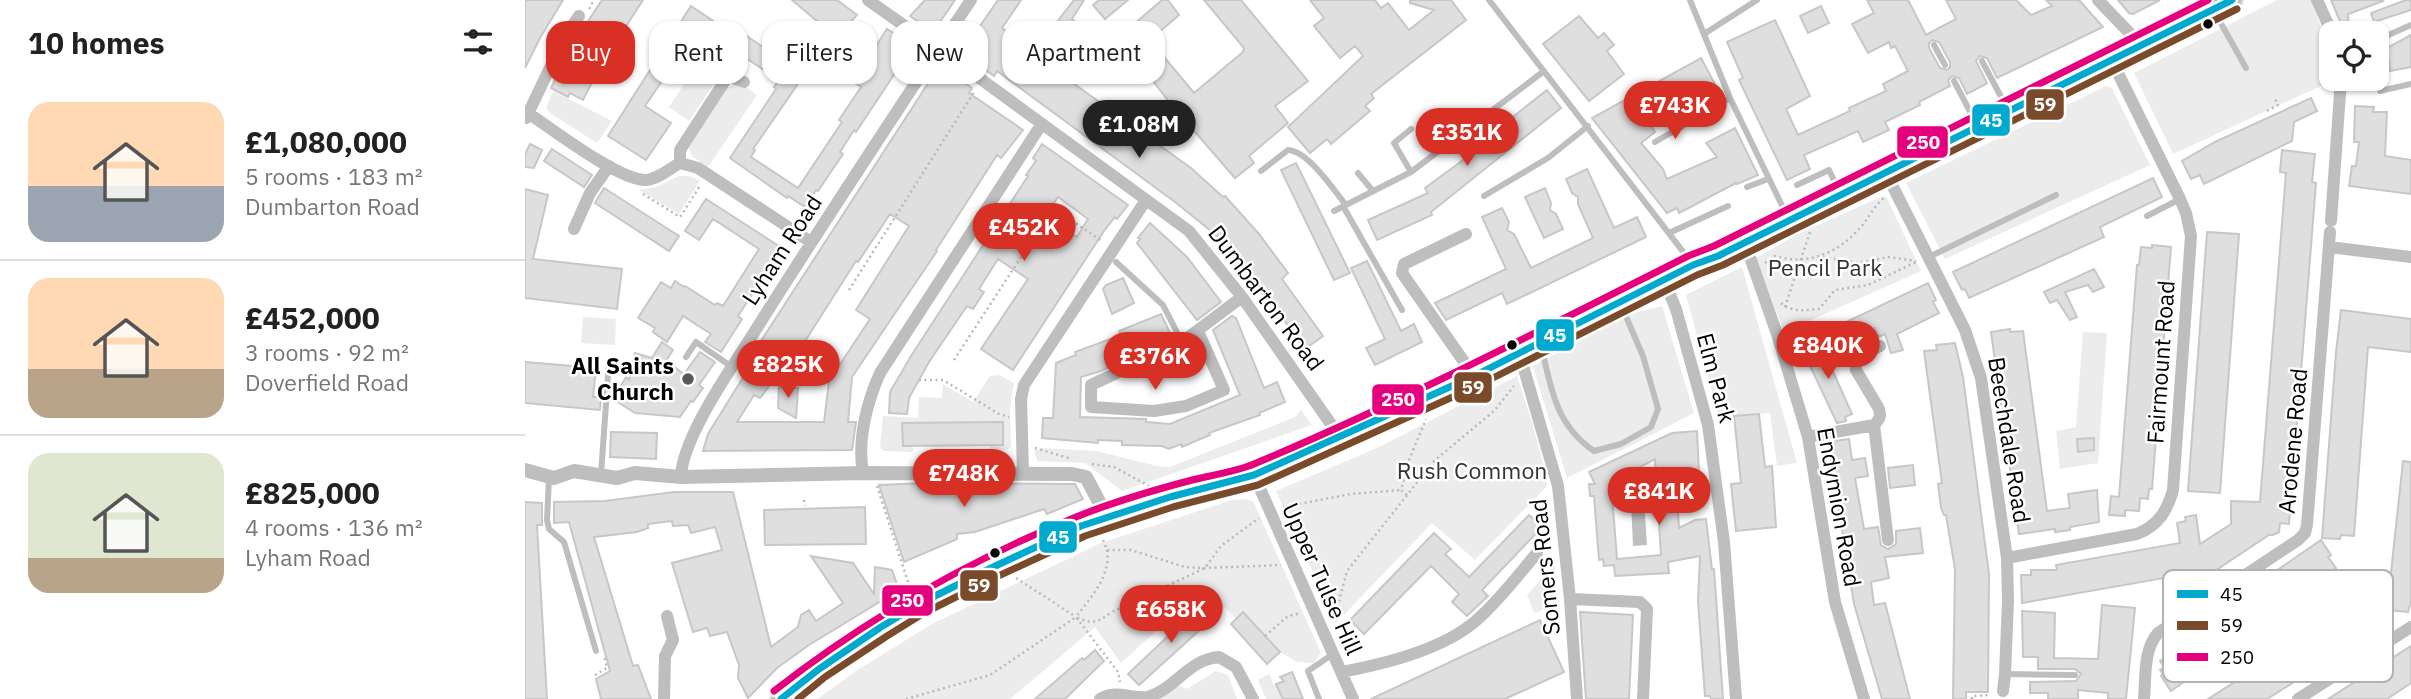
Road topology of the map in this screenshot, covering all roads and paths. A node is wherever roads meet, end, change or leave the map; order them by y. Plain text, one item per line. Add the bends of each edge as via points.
1 (868, 0) edge
2 (971, 0) edge
3 (1489, 0) edge
4 (1690, 0) edge
5 (1756, 0) edge
6 (2098, 0) edge
7 (2232, 0) edge
8 (2317, 0) edge
9 (2213, 9) junction
10 (579, 16) dead end
11 (898, 21) edge
12 (957, 21) edge
13 (2327, 21) edge
14 (2411, 25) edge
15 (1704, 34) junction
16 (2389, 35) edge
17 (1934, 45) dead end
18 (2142, 46) junction
19 (1982, 61) dead end
20 (2112, 61) junction
21 (1945, 65) dead end
22 (2246, 68) dead end
23 (1544, 71) junction
24 (1954, 81) dead end
25 (723, 84) edge
26 (915, 84) edge
27 (979, 84) edge
28 (987, 84) edge
29 (2411, 84) edge
30 (2389, 89) edge
31 (2343, 91) edge
32 (1730, 98) junction
33 (2275, 99) dead end
34 (2267, 111) dead end
35 (2009, 112) junction
36 (526, 116) edge
37 (1041, 125) junction
38 (1588, 126) junction
39 (1979, 127) junction
40 (1411, 129) dead end
41 (1655, 142) dead end
42 (680, 163) junction
43 (609, 166) junction
44 (1261, 171) dead end
45 (1411, 172) junction
46 (1357, 173) dead end
47 (1768, 178) junction
48 (704, 180) dead end
49 (1890, 180) junction
50 (1797, 185) dead end
51 (1747, 187) dead end
52 (635, 189) dead end
53 (1372, 190) junction
54 (1841, 195) junction
55 (2056, 195) dead end
56 (1484, 196) dead end
57 (2180, 199) junction
58 (1146, 200) junction
59 (1344, 205) junction
60 (1728, 206) dead end
61 (1334, 211) dead end
62 (2147, 216) dead end
63 (1789, 221) junction
64 (574, 229) dead end
65 (1811, 229) dead end
66 (1669, 233) junction
67 (1466, 234) dead end
68 (811, 242) junction
69 (1745, 243) junction
70 (2329, 247) junction
71 (1115, 255) junction
72 (1924, 255) junction
73 (1823, 257) junction
74 (2411, 257) edge
75 (1800, 260) junction
76 (1693, 265) junction
77 (1754, 267) junction
78 (1664, 280) junction
79 (849, 290) dead end
80 (1242, 297) junction
81 (1778, 300) dead end
82 (1620, 303) junction
83 (1784, 307) junction
84 (1402, 310) dead end
85 (1198, 331) junction
86 (1182, 342) junction
87 (1540, 342) junction
88 (1880, 346) dead end
89 (1519, 352) junction
90 (686, 357) dead end
91 (954, 360) dead end
92 (609, 362) dead end
93 (733, 367) junction
94 (1474, 376) junction
95 (1519, 379) dead end
96 (919, 380) dead end
97 (1012, 418) dead end
98 (1426, 418) dead end
99 (1874, 425) junction
100 (1341, 437) junction
101 (1808, 437) junction
102 (525, 470) edge
103 (601, 474) junction
104 (1023, 474) junction
105 (1254, 475) junction
106 (681, 477) junction
107 (549, 478) junction
108 (864, 478) junction
109 (875, 482) dead end
110 (1401, 490) junction
111 (1407, 496) junction
112 (804, 500) dead end
113 (805, 506) dead end
114 (1280, 508) dead end
115 (1263, 516) dead end
116 (1107, 517) junction
117 (1103, 540) dead end
118 (1888, 540) dead end
119 (1107, 550) junction
120 (1537, 553) dead end
121 (2007, 558) junction
122 (1284, 564) dead end
123 (1205, 568) junction
124 (2253, 570) edge
125 (1016, 578) dead end
126 (909, 585) dead end
127 (1570, 599) junction
128 (1304, 612) dead end
129 (1327, 614) dead end
130 (667, 616) dead end
131 (1076, 617) junction
132 (2411, 626) edge
133 (2163, 631) edge
134 (1265, 636) dead end
135 (2393, 638) edge
136 (596, 651) dead end
137 (1333, 654) junction
138 (1341, 672) junction
139 (2005, 674) junction
140 (2075, 675) dead end
141 (2324, 682) edge
142 (1997, 693) joint
143 (1123, 695) junction
144 (664, 699) edge
145 (781, 699) edge
146 (906, 699) edge
147 (1100, 699) edge
148 (1253, 699) edge
149 (1319, 699) edge
150 (1353, 699) edge
151 (1577, 699) edge
152 (1643, 699) edge
153 (1736, 699) edge
154 (1864, 699) edge
155 (1972, 699) edge
156 (2144, 699) edge
157 (2298, 699) edge

1 - 11 street, Dumbarton Road
2 - 12 street, Lyham Road
3 - 23 lane
4 - 15 lane
5 - 15 lane
6 - 18 street
7 - 9 highway
8 - 13 street
9 - 18 highway
9 - 22 lane
10 - 36 street
14 - 16 lane
15 - 32 lane
17 - 21 lane
18 - 20 highway
19 - 35 lane
20 - 35 highway
20 - 57 street, Fairmount Road
23 - 38 lane
23 - 45 lane
24 - 39 lane
25 - 42 street via 680,150
26 - 68 street, Lyham Road
27 - 79 path
28 - 37 street, Dumbarton Road
29 - 30 lane
31 - 70 street, Arodene Road
32 - 41 lane
32 - 47 lane
33 - 34 path via 2278,105
35 - 39 highway
36 - 43 street
37 - 58 street, Dumbarton Road
37 - 108 street via 880,373 867,407 861,458
38 - 56 lane via 1548,158
38 - 66 lane
39 - 49 highway
40 - 45 lane via 1394,143
42 - 43 street via 654,179 643,180
42 - 68 street via 698,168
43 - 64 street
44 - 59 lane via 1288,150 1297,150
45 - 53 lane
46 - 53 lane
47 - 51 lane
47 - 63 lane
48 - 52 path via 680,217
49 - 54 highway
49 - 72 street, Beechdale Road
49 - 73 path via 1860,228
50 - 54 lane via 1829,170
53 - 59 lane
54 - 63 highway
55 - 72 lane
57 - 62 lane
57 - 121 street, Fairmount Road via 2191,249 2169,504 2156,523 2137,534
58 - 71 street
58 - 80 street, Dumbarton Road via 1189,231
59 - 61 lane
59 - 84 lane
60 - 66 lane
63 - 69 highway
65 - 75 path
66 - 76 lane
67 - 94 street via 1404,264 1402,273
68 - 93 street, Lyham Road
69 - 76 highway
69 - 77 street, Endymion Road
70 - 74 street
70 - 124 street, Arodene Road via 2308,525 2298,540
71 - 86 lane via 1163,305
71 - 91 path via 1053,208
71 - 104 street via 1024,385
72 - 73 path via 1859,263
72 - 83 path via 1868,285 1835,290 1819,309
72 - 121 street, Beechdale Road via 1977,362
73 - 75 path
75 - 77 path via 1776,256
75 - 83 path
76 - 78 highway
77 - 101 street, Endymion Road
78 - 82 highway
78 - 153 street, Elm Park via 1708,425 1724,541
80 - 85 street
80 - 100 street, Dumbarton Road
81 - 83 path
82 - 87 highway
82 - 87 lane via 1643,356 1658,409 1651,426 1621,444 1594,451 1577,439 1562,419
85 - 86 street
85 - 86 street via 1224,390 1154,411 1091,407 1091,385
87 - 89 highway
88 - 99 street via 1855,364 1881,414
89 - 94 highway
89 - 127 street, Somers Road via 1557,486
90 - 93 lane via 696,342
92 - 103 lane
93 - 106 street, Lyham Road via 689,440
94 - 100 highway
95 - 111 path via 1494,411 1434,461
96 - 97 path via 943,380
98 - 110 path
99 - 101 street
99 - 118 street
100 - 105 highway
101 - 154 street, Endymion Road via 1835,602
102 - 107 street
103 - 106 street
103 - 107 street via 574,471
104 - 108 street
104 - 116 street via 1086,477
105 - 116 highway
105 - 137 street, Upper Tulse Hill
106 - 108 street
107 - 136 lane via 549,529 564,542
109 - 126 path
110 - 111 path
110 - 114 path
111 - 129 path via 1347,571 1337,609
112 - 113 path
115 - 123 path via 1221,546
116 - 145 highway via 919,604
117 - 119 path
119 - 123 path via 1131,550 1185,567
119 - 131 path via 1109,559 1101,583
120 - 138 street via 1480,618 1457,636 1386,664
121 - 139 street, Beechdale Road
122 - 123 path
123 - 131 path via 1098,621 1088,623
125 - 131 path
127 - 151 street, Somers Road
127 - 152 street via 1644,604
128 - 134 path via 1288,616
130 - 144 street via 673,640 664,656
131 - 143 path via 1118,672
131 - 146 path via 990,675
132 - 135 street
133 - 156 street, Arodene Road via 2148,649
137 - 138 street, Upper Tulse Hill
137 - 149 lane via 1308,671
138 - 150 street, Upper Tulse Hill
139 - 140 lane
139 - 142 street, Beechdale Road
141 - 157 street
142 - 155 path
143 - 147 street via 1107,694
143 - 148 street via 1145,698 1199,661 1219,657 1236,667

